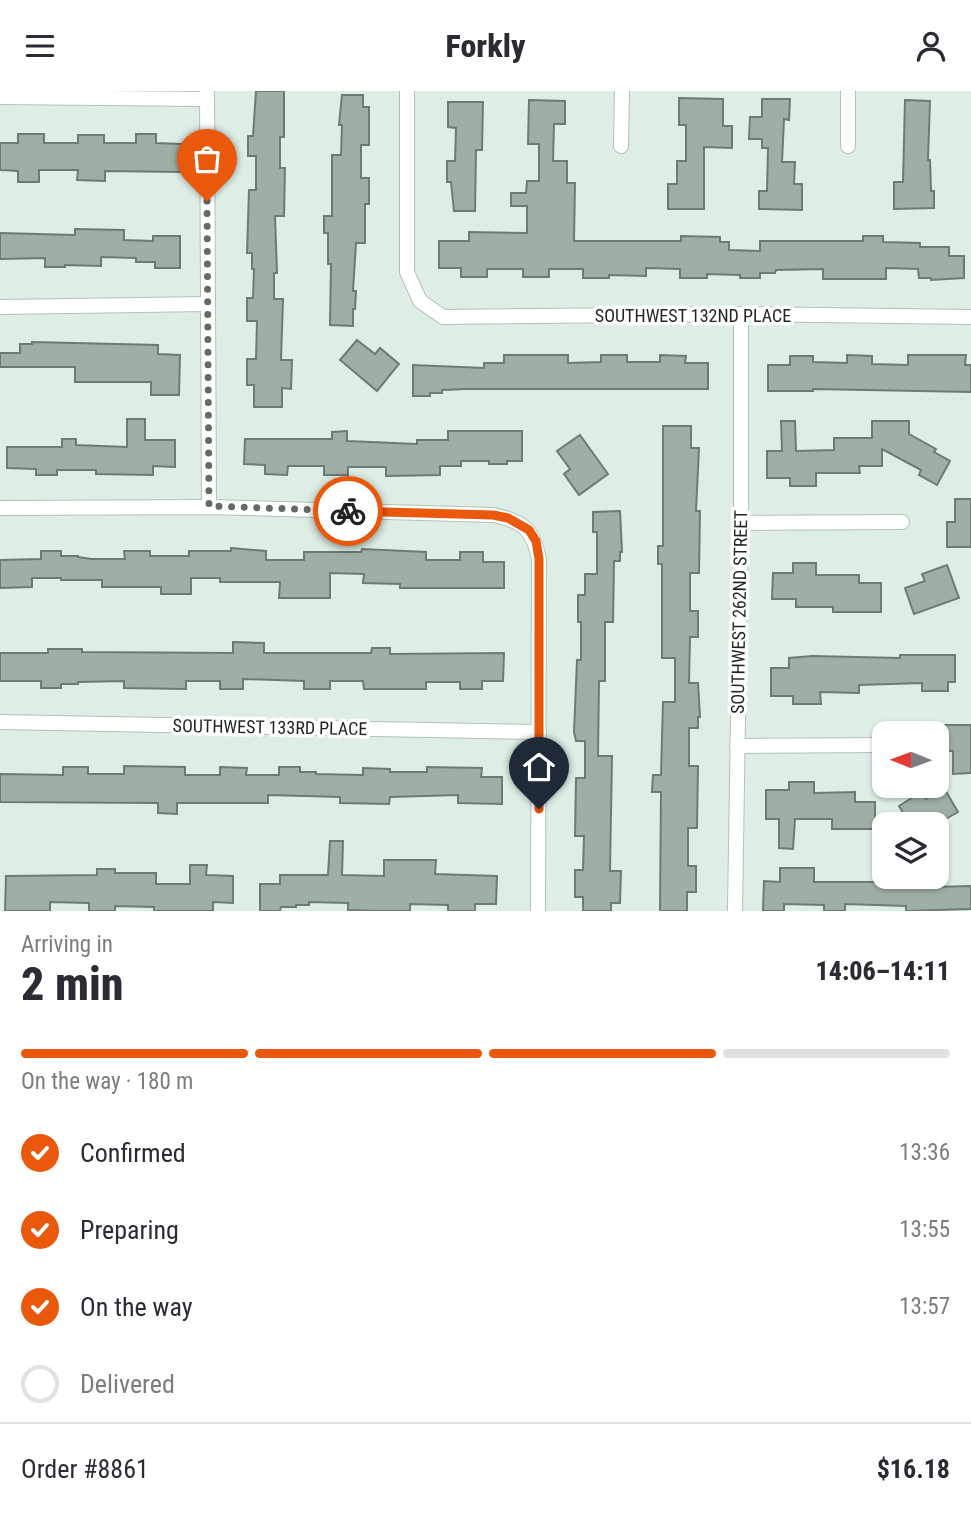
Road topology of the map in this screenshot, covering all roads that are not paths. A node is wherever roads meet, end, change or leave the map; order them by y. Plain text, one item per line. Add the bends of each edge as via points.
1 (407, 91) edge
2 (622, 91) edge
3 (848, 91) edge
4 (206, 95) edge
5 (0, 97) edge
6 (621, 146) dead end
7 (848, 146) dead end
8 (208, 304) junction
9 (0, 307) edge
10 (741, 314) junction
11 (971, 317) edge
12 (209, 506) junction
13 (0, 508) edge
14 (902, 522) dead end
15 (741, 523) junction
16 (0, 722) edge
17 (539, 732) junction
18 (872, 745) edge
19 (737, 746) junction
20 (538, 911) edge
21 (735, 911) edge

1 - 10 street, SOUTHWEST 132ND PLACE via 407,272 420,301 443,317
2 - 6 street
3 - 7 street
4 - 5 street
4 - 8 street
8 - 9 street
8 - 12 street
10 - 11 street, SOUTHWEST 132ND PLACE
10 - 15 street, SOUTHWEST 262ND STREET
12 - 13 street
12 - 17 street via 493,515 520,523 536,541 539,559
14 - 15 street
15 - 19 street, SOUTHWEST 262ND STREET
16 - 17 street, SOUTHWEST 133RD PLACE
17 - 20 street
18 - 19 street
19 - 21 street, SOUTHWEST 262ND STREET

